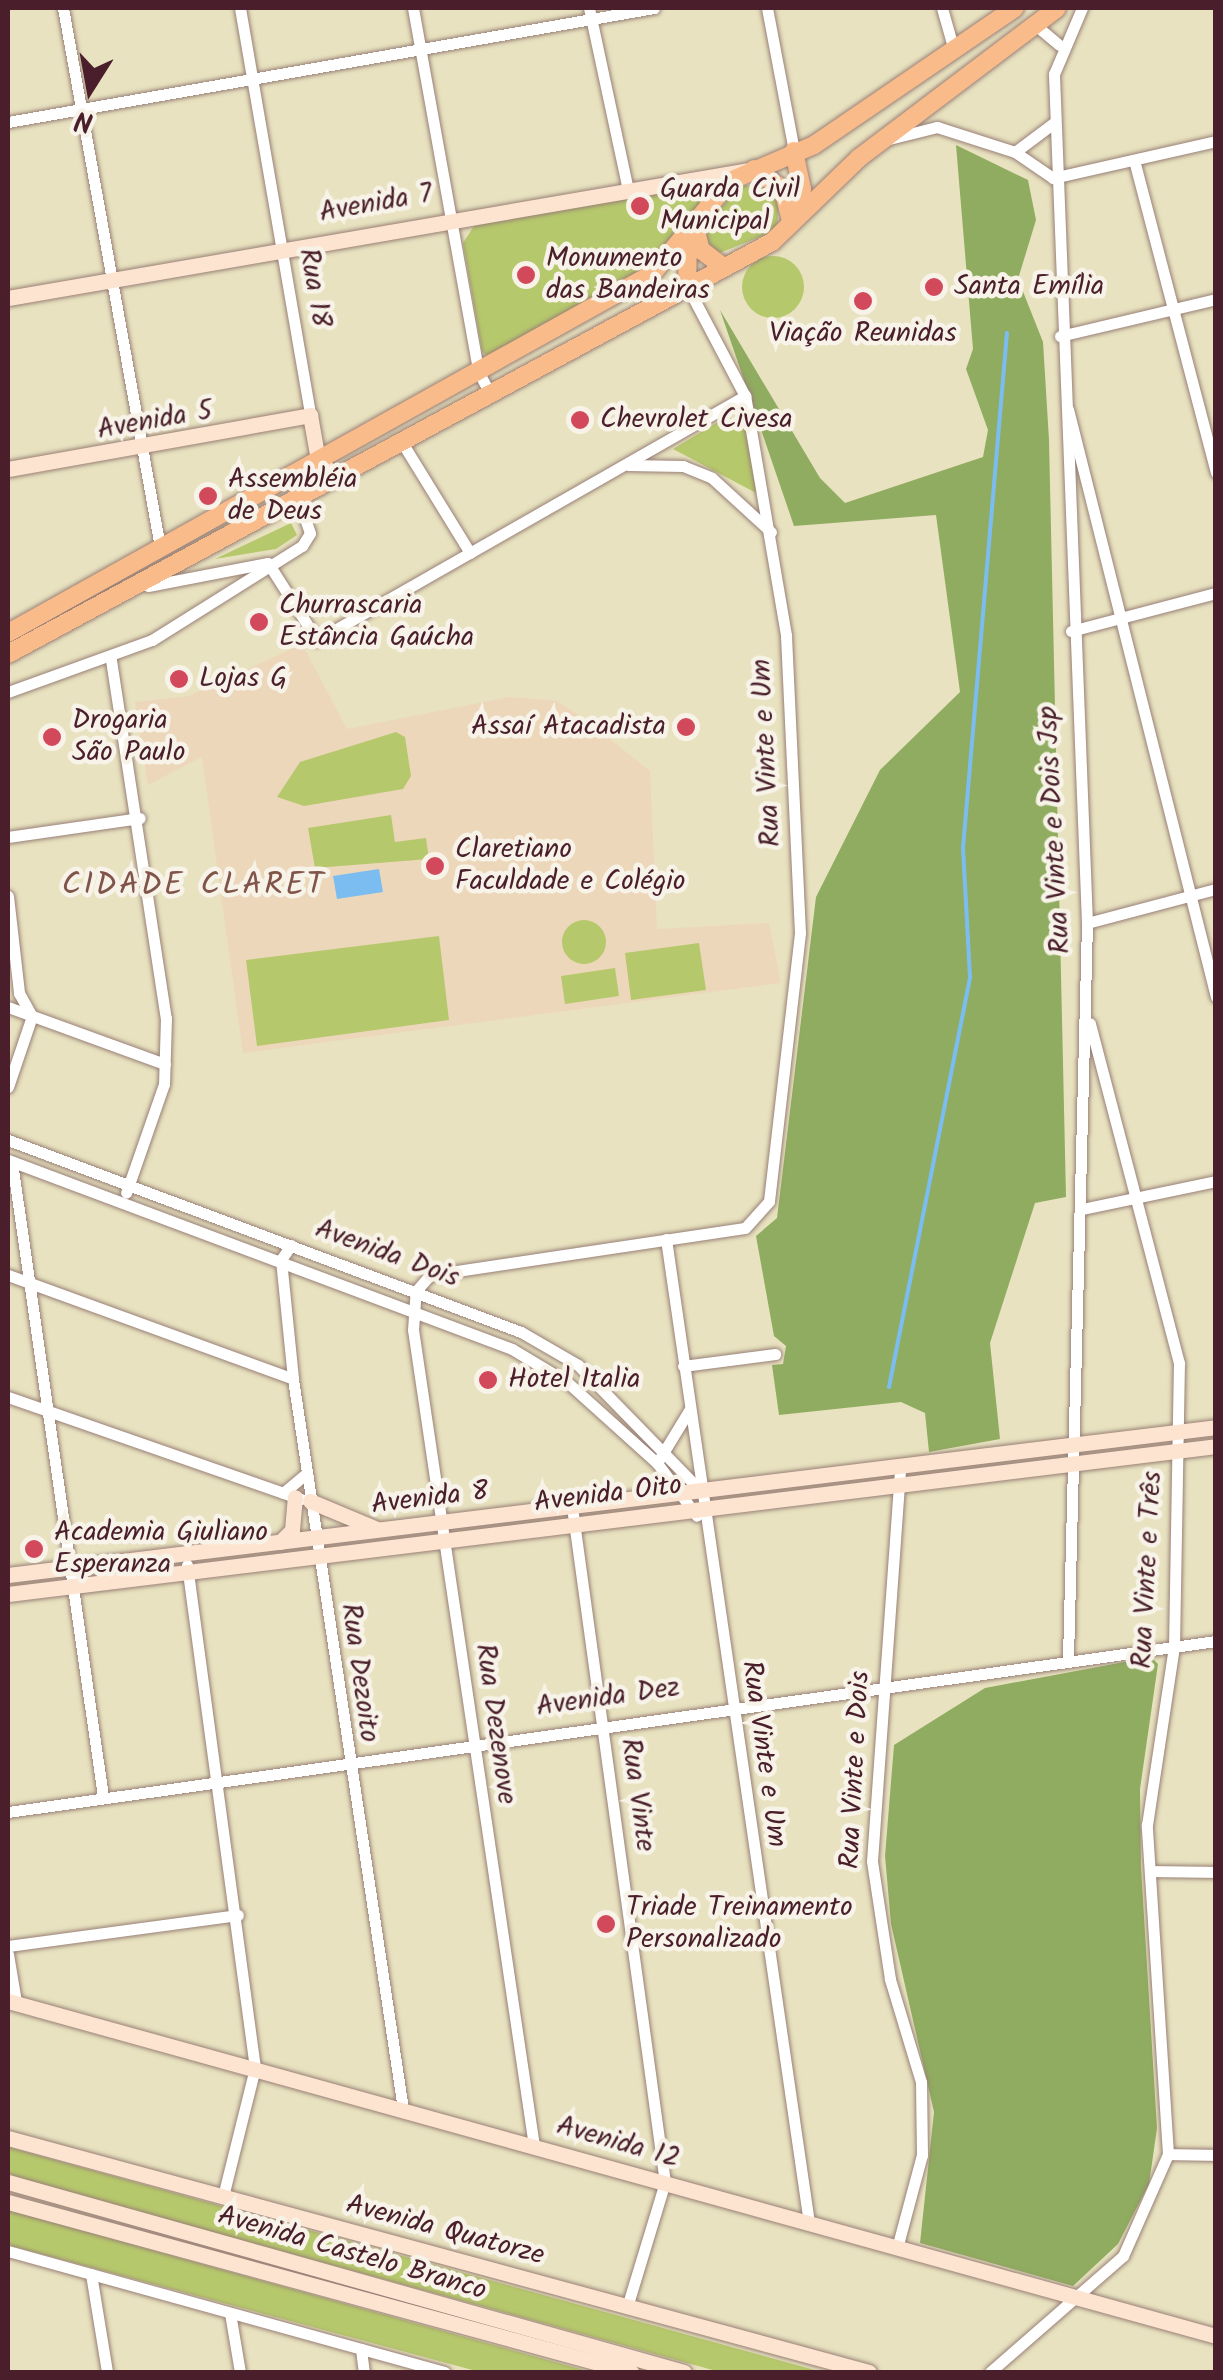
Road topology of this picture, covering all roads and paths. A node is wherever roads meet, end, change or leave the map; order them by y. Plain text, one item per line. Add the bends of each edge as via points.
1 (63, 8) edge
2 (240, 8) edge
3 (413, 8) edge
4 (654, 8) edge
5 (767, 8) edge
6 (942, 8) edge
7 (1014, 8) edge
8 (1057, 8) edge
9 (1082, 8) edge
10 (590, 13) edge
11 (1033, 23) junction
12 (953, 46) junction
13 (1058, 46) junction
14 (420, 50) junction
15 (251, 78) junction
16 (80, 110) junction
17 (8, 122) edge
18 (1055, 122) junction
19 (880, 141) junction
20 (1216, 141) edge
21 (794, 151) junction
22 (1014, 152) junction
23 (1134, 160) junction
24 (754, 169) junction
25 (1053, 178) junction
26 (627, 186) junction
27 (448, 216) junction
28 (695, 227) junction
29 (788, 227) junction
30 (282, 247) junction
31 (722, 266) junction
32 (110, 280) junction
33 (687, 286) junction
34 (8, 298) edge
35 (1216, 298) edge
36 (1176, 309) junction
37 (1060, 336) junction
38 (510, 354) junction
39 (478, 372) junction
40 (526, 376) junction
41 (1062, 386) junction
42 (435, 395) junction
43 (491, 395) junction
44 (745, 396) junction
45 (310, 415) junction
46 (444, 420) junction
47 (403, 444) junction
48 (140, 451) junction
49 (318, 460) junction
50 (624, 466) junction
51 (8, 469) edge
52 (1216, 472) edge
53 (338, 479) junction
54 (300, 501) junction
55 (772, 533) junction
56 (160, 547) junction
57 (470, 553) junction
58 (268, 562) junction
59 (139, 589) junction
60 (1216, 594) edge
61 (1122, 617) junction
62 (1072, 632) junction
63 (8, 633) edge
64 (8, 654) edge
65 (111, 660) junction
66 (8, 692) edge
67 (140, 818) junction
68 (8, 837) edge
69 (1216, 889) edge
70 (8, 896) edge
71 (1189, 896) junction
72 (1087, 923) junction
73 (1216, 998) edge
74 (8, 1008) edge
75 (1086, 1008) junction
76 (32, 1016) junction
77 (165, 1064) junction
78 (8, 1087) edge
79 (8, 1140) edge
80 (10, 1161) edge
81 (1216, 1181) edge
82 (128, 1186) junction
83 (1138, 1200) junction
84 (123, 1202) junction
85 (1082, 1209) junction
86 (269, 1238) junction
87 (666, 1239) junction
88 (290, 1245) junction
89 (263, 1253) junction
90 (282, 1260) junction
91 (8, 1275) edge
92 (28, 1282) junction
93 (416, 1291) junction
94 (415, 1309) junction
95 (775, 1354) dead end
96 (683, 1366) junction
97 (292, 1378) junction
98 (8, 1397) edge
99 (48, 1408) junction
100 (690, 1408) junction
101 (1216, 1427) edge
102 (1181, 1431) junction
103 (1068, 1445) junction
104 (1216, 1446) edge
105 (665, 1447) junction
106 (1180, 1450) junction
107 (657, 1462) junction
108 (1067, 1464) junction
109 (900, 1466) junction
110 (306, 1474) junction
111 (831, 1475) junction
112 (902, 1484) junction
113 (693, 1492) junction
114 (835, 1493) junction
115 (296, 1497) junction
116 (572, 1507) junction
117 (698, 1509) junction
118 (439, 1523) junction
119 (574, 1524) junction
120 (380, 1530) junction
121 (315, 1538) junction
122 (443, 1541) junction
123 (280, 1542) junction
124 (184, 1554) junction
125 (317, 1556) junction
126 (71, 1568) junction
127 (189, 1572) junction
128 (8, 1575) edge
129 (74, 1586) junction
130 (8, 1594) edge
131 (1216, 1641) edge
132 (1174, 1647) junction
133 (1068, 1658) junction
134 (884, 1686) junction
135 (730, 1707) junction
136 (602, 1724) junction
137 (472, 1742) junction
138 (346, 1760) junction
139 (222, 1779) junction
140 (103, 1797) junction
141 (8, 1812) edge
142 (1153, 1871) junction
143 (1216, 1872) edge
144 (238, 1915) junction
145 (8, 1950) edge
146 (12, 2001) edge
147 (255, 2068) junction
148 (403, 2109) junction
149 (8, 2138) edge
150 (534, 2146) junction
151 (1168, 2154) junction
152 (1216, 2155) edge
153 (8, 2182) edge
154 (665, 2182) junction
155 (223, 2196) junction
156 (27, 2197) junction
157 (8, 2202) edge
158 (809, 2223) junction
159 (897, 2248) junction
160 (8, 2251) edge
161 (91, 2274) junction
162 (1081, 2299) junction
163 (627, 2306) junction
164 (230, 2313) junction
165 (1216, 2336) edge
166 (361, 2349) junction
167 (107, 2372) edge
168 (240, 2372) edge
169 (364, 2372) edge
170 (445, 2372) edge
171 (631, 2372) edge
172 (684, 2372) edge
173 (870, 2372) edge
174 (990, 2372) edge

1 - 16 street
2 - 15 street, Rua 18
3 - 14 street
4 - 10 street
5 - 21 street
6 - 12 street
7 - 12 main road
8 - 11 main road
9 - 13 street
10 - 14 street
10 - 26 street
11 - 13 street
11 - 19 main road
12 - 21 main road
13 - 18 street, Rua Vinte e Dois Jsp
14 - 15 street
14 - 27 street
15 - 16 street
15 - 30 street, Rua 18
16 - 17 street
16 - 32 street
18 - 22 street
18 - 25 street, Rua Vinte e Dois Jsp
19 - 22 street via 937,127
19 - 29 main road
20 - 23 street
21 - 24 main road
21 - 29 main road via 802,189
22 - 25 street
23 - 25 street
23 - 36 street
24 - 26 street, Avenida 7
24 - 28 main road via 730,181
24 - 29 main road via 783,189
25 - 37 street, Rua Vinte e Dois Jsp
26 - 27 street, Avenida 7
27 - 30 street, Avenida 7
27 - 39 street
28 - 31 main road via 701,250
28 - 33 main road via 682,254
28 - 38 main road via 652,274
29 - 31 main road
30 - 32 street, Avenida 7
30 - 45 street, Rua 18
31 - 33 main road
32 - 34 street, Avenida 7
32 - 48 street
33 - 40 main road
33 - 44 street, Rua Vinte e Um
35 - 36 street
36 - 37 street
36 - 52 street
37 - 41 street, Rua Vinte e Dois Jsp
38 - 39 main road
38 - 40 main road
39 - 42 main road
39 - 43 street
40 - 43 main road
41 - 61 street
41 - 62 street, Rua Vinte e Dois Jsp
42 - 46 main road via 447,404
42 - 49 main road
43 - 46 main road
44 - 50 street
44 - 55 street, Rua Vinte e Um
45 - 48 street, Avenida 5
45 - 49 street, Rua 18
46 - 47 main road
47 - 53 main road
47 - 57 street
48 - 51 street, Avenida 5
48 - 56 street
49 - 53 street
49 - 56 main road
50 - 55 street via 682,466 712,478
50 - 57 street
53 - 54 main road
54 - 58 street via 310,533
54 - 59 main road
55 - 87 street, Rua Vinte e Um via 800,934 768,1200 750,1226
56 - 63 main road
57 - 58 street via 317,640
58 - 59 street
58 - 65 street
59 - 64 main road
60 - 61 street
61 - 62 street
61 - 71 street
62 - 72 street, Rua Vinte e Dois Jsp
65 - 66 street
65 - 67 street
67 - 68 street
67 - 77 street
69 - 71 street
70 - 76 street via 20,993
71 - 72 street
71 - 73 street
72 - 75 street, Rua Vinte e Dois Jsp
74 - 76 street
75 - 83 street, Rua Vinte e Três
75 - 85 street, Rua Vinte e Dois Jsp
76 - 77 street
76 - 78 street
77 - 82 street
79 - 82 street, Avenida Dois
80 - 84 street, Avenida Dois
80 - 92 street
81 - 83 street
82 - 84 street
82 - 86 street, Avenida Dois
83 - 85 street
83 - 102 street, Rua Vinte e Três via 1179,1363
84 - 89 street, Avenida Dois
85 - 103 street, Rua Vinte e Dois Jsp
86 - 88 street, Avenida Dois
86 - 89 street
87 - 93 street via 430,1275
87 - 96 street
88 - 90 street
88 - 93 street, Avenida Dois
89 - 90 street, Avenida Dois
90 - 94 street, Avenida Dois
90 - 97 street, Rua Dezoito
91 - 92 street
92 - 97 street
92 - 99 street
93 - 94 street, Rua Dezenove
93 - 105 street, Avenida Dois via 578,1365
94 - 107 street, Avenida Dois via 568,1382
94 - 118 street, Rua Dezenove
95 - 96 street
96 - 100 street
97 - 110 street, Rua Dezoito
98 - 99 street
99 - 115 street
99 - 126 street
100 - 105 street
100 - 113 street
101 - 102 street, Avenida 8
102 - 103 street, Avenida 8
102 - 106 street, Rua Vinte e Três
103 - 108 street, Rua Vinte e Dois Jsp
103 - 109 street, Avenida 8
104 - 106 street, Avenida Oito
105 - 107 street
105 - 113 street, Avenida Dois
106 - 108 street, Avenida Oito
106 - 132 street, Rua Vinte e Três
107 - 113 street, Avenida Dois
108 - 112 street, Avenida Oito
108 - 133 street, Rua Vinte e Dois Jsp
109 - 111 street, Avenida 8
109 - 112 street, Rua Vinte e Dois
110 - 115 street, Rua Dezoito
110 - 115 street
111 - 113 street, Avenida 8
111 - 114 street
112 - 114 street, Avenida Oito
112 - 134 street, Rua Vinte e Dois
113 - 116 street, Avenida 8
113 - 117 street, Rua Vinte e Um
114 - 117 street, Avenida Oito
115 - 120 street
115 - 121 street, Rua Dezoito
115 - 123 street via 292,1530
116 - 118 street, Avenida 8
116 - 119 street, Rua Vinte
117 - 119 street, Avenida Oito
117 - 135 street, Rua Vinte e Um
118 - 120 street, Avenida 8
118 - 122 street, Rua Dezenove
119 - 122 street, Avenida Oito
119 - 136 street, Rua Vinte
120 - 121 street, Avenida 8
121 - 123 street, Avenida 8
121 - 125 street, Rua Dezoito
122 - 125 street, Avenida Oito
122 - 137 street, Rua Dezenove
123 - 124 street, Avenida 8
124 - 126 street, Avenida 8
124 - 127 street
125 - 127 street, Avenida Oito
125 - 138 street, Rua Dezoito
126 - 128 street, Avenida 8
126 - 129 street
127 - 129 street, Avenida Oito
127 - 139 street
129 - 130 street, Avenida Oito
129 - 140 street
131 - 132 street, Avenida Dez
132 - 133 street, Avenida Dez
132 - 142 street, Rua Vinte e Três via 1148,1778
133 - 134 street, Avenida Dez
134 - 135 street, Avenida Dez
134 - 159 street, Rua Vinte e Dois via 872,1861 890,1979 922,2082 922,2154
135 - 136 street, Avenida Dez
135 - 158 street, Rua Vinte e Um
136 - 137 street, Avenida Dez
136 - 154 street, Rua Vinte
137 - 138 street, Avenida Dez
137 - 150 street, Rua Dezenove
138 - 139 street, Avenida Dez
138 - 148 street, Rua Dezoito
139 - 140 street, Avenida Dez
139 - 144 street
140 - 141 street, Avenida Dez
142 - 143 street
142 - 151 street, Rua Vinte e Três
144 - 145 street
144 - 147 street
145 - 146 street
146 - 147 street, Avenida 12
147 - 148 street, Avenida 12
147 - 155 street
148 - 150 street, Avenida 12
149 - 155 street, Avenida Quatorze
150 - 154 street, Avenida 12
151 - 152 street
151 - 162 street, Rua Vinte e Três via 1148,2215
153 - 156 street, Avenida Castelo Branco
154 - 158 street, Avenida 12
154 - 163 street, Rua Vinte
155 - 163 street, Avenida Quatorze
156 - 157 street, Avenida Castelo Branco
156 - 171 street, Avenida Castelo Branco
156 - 172 street, Avenida Castelo Branco
158 - 159 street, Avenida 12
159 - 162 street, Avenida 12
160 - 161 street
161 - 164 street
161 - 167 street
162 - 165 street, Avenida 12
162 - 174 street, Rua Vinte e Três
163 - 173 street, Avenida Quatorze
164 - 166 street
164 - 168 street
166 - 169 street
166 - 170 street

